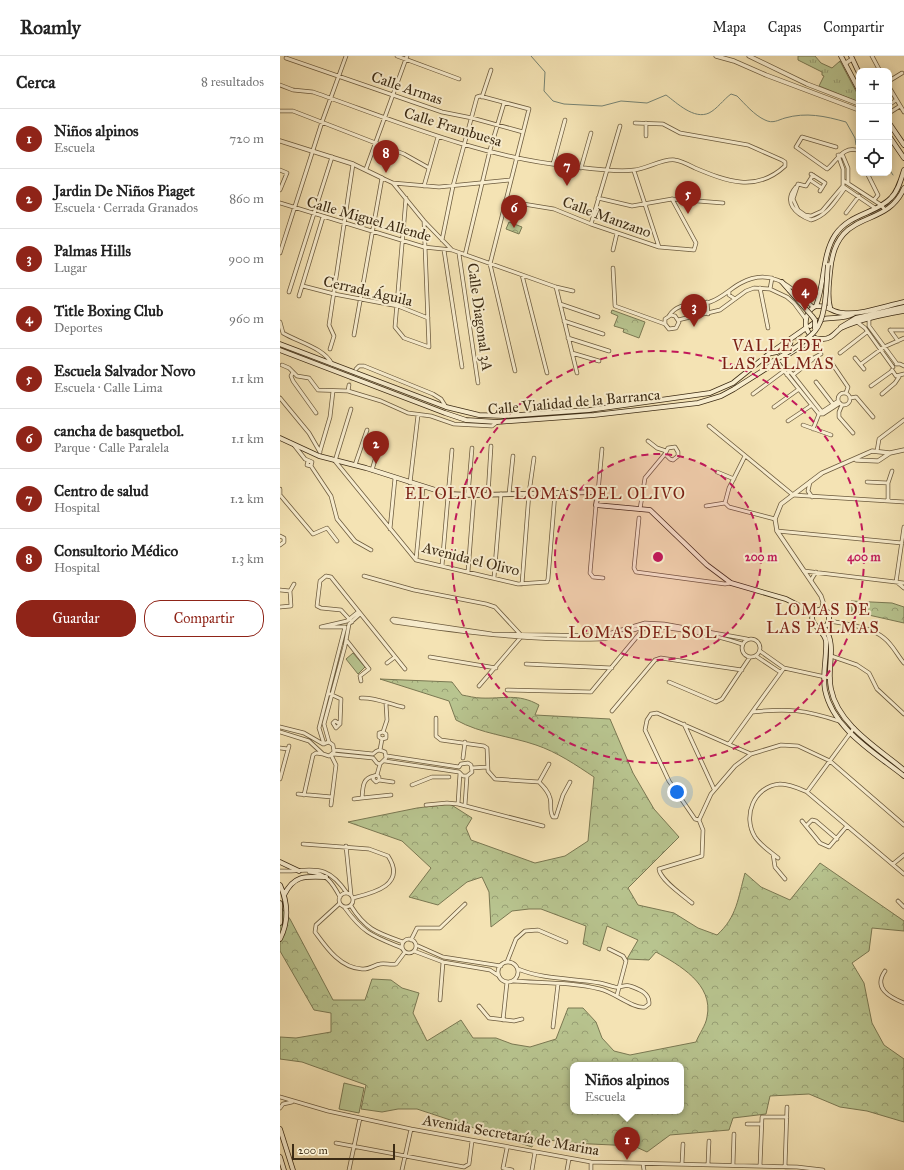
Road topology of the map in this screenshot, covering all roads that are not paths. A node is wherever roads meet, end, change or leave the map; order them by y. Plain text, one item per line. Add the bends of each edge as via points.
1 (346, 56) edge
2 (397, 56) edge
3 (716, 56) edge
4 (749, 56) edge
5 (841, 56) edge
6 (872, 56) edge
7 (851, 57) edge
8 (286, 58) dead end
9 (406, 58) edge
10 (846, 64) junction
11 (856, 68) edge
12 (878, 68) edge
13 (490, 70) dead end
14 (784, 72) junction
15 (902, 73) dead end
16 (338, 76) junction
17 (459, 79) dead end
18 (892, 79) edge
19 (780, 80) junction
20 (856, 84) edge
21 (280, 85) edge
22 (892, 93) edge
23 (393, 95) junction
24 (482, 97) junction
25 (330, 98) junction
26 (896, 100) junction
27 (504, 103) junction
28 (856, 103) edge
29 (890, 104) edge
30 (900, 106) junction
31 (856, 109) edge
32 (280, 111) edge
33 (904, 111) edge
34 (892, 112) edge
35 (384, 117) junction
36 (472, 118) junction
37 (565, 120) dead end
38 (322, 122) junction
39 (635, 123) dead end
40 (646, 123) junction
41 (497, 125) junction
42 (620, 126) dead end
43 (892, 128) edge
44 (523, 132) junction
45 (591, 133) dead end
46 (438, 136) junction
47 (646, 136) dead end
48 (892, 140) edge
49 (280, 141) edge
50 (375, 142) junction
51 (465, 143) junction
52 (904, 145) edge
53 (836, 147) dead end
54 (490, 150) junction
55 (856, 150) edge
56 (313, 151) junction
57 (838, 155) junction
58 (332, 157) junction
59 (516, 158) junction
60 (904, 158) edge
61 (353, 164) junction
62 (553, 164) junction
63 (429, 168) junction
64 (581, 168) junction
65 (366, 169) junction
66 (607, 169) junction
67 (280, 170) edge
68 (904, 170) edge
69 (634, 171) junction
70 (868, 176) edge
71 (382, 178) junction
72 (510, 180) junction
73 (810, 180) junction
74 (844, 181) junction
75 (393, 182) junction
76 (482, 183) junction
77 (848, 183) junction
78 (424, 186) junction
79 (453, 186) junction
80 (844, 187) junction
81 (822, 188) junction
82 (904, 188) edge
83 (280, 190) edge
84 (820, 191) dead end
85 (858, 196) junction
86 (406, 198) junction
87 (598, 198) junction
88 (672, 199) junction
89 (874, 200) junction
90 (505, 201) junction
91 (280, 203) edge
92 (723, 203) dead end
93 (645, 204) junction
94 (881, 204) junction
95 (294, 208) junction
96 (875, 208) junction
97 (885, 210) junction
98 (846, 213) dead end
99 (313, 214) junction
100 (323, 217) junction
101 (424, 221) junction
102 (344, 223) junction
103 (591, 224) junction
104 (373, 232) junction
105 (617, 233) junction
106 (442, 240) junction
107 (403, 241) junction
108 (424, 247) junction
109 (659, 247) junction
110 (444, 250) junction
111 (452, 250) junction
112 (613, 250) dead end
113 (280, 253) edge
114 (459, 254) junction
115 (465, 256) junction
116 (831, 257) junction
117 (490, 264) junction
118 (613, 268) dead end
119 (522, 275) junction
120 (772, 278) junction
121 (782, 282) junction
122 (303, 286) junction
123 (556, 287) junction
124 (760, 288) junction
125 (770, 289) junction
126 (573, 291) dead end
127 (729, 291) junction
128 (737, 291) junction
129 (288, 292) dead end
130 (821, 292) junction
131 (334, 294) junction
132 (829, 294) junction
133 (300, 296) dead end
134 (360, 299) junction
135 (735, 299) junction
136 (804, 300) junction
137 (707, 302) junction
138 (904, 302) edge
139 (560, 304) junction
140 (398, 306) junction
141 (815, 306) junction
142 (830, 307) junction
143 (904, 307) edge
144 (799, 308) junction
145 (904, 310) edge
146 (855, 313) junction
147 (708, 314) junction
148 (669, 316) junction
149 (598, 317) dead end
150 (428, 318) junction
151 (805, 318) junction
152 (870, 318) junction
153 (678, 320) junction
154 (564, 321) junction
155 (280, 322) edge
156 (857, 322) junction
157 (665, 324) junction
158 (808, 327) junction
159 (768, 328) dead end
160 (838, 330) junction
161 (904, 330) edge
162 (814, 331) junction
163 (867, 332) junction
164 (800, 333) junction
165 (603, 334) dead end
166 (354, 335) dead end
167 (568, 338) junction
168 (904, 338) edge
169 (818, 339) junction
170 (898, 341) junction
171 (280, 344) edge
172 (790, 344) tunnel mouth
173 (808, 344) junction
174 (884, 347) junction
175 (330, 349) dead end
176 (280, 350) edge
177 (880, 350) junction
178 (610, 351) dead end
179 (572, 353) junction
180 (840, 353) dead end
181 (769, 354) junction
182 (820, 354) dead end
183 (855, 358) dead end
184 (813, 359) junction
185 (599, 361) dead end
186 (776, 361) junction
187 (332, 364) junction
188 (861, 364) junction
189 (897, 364) junction
190 (282, 365) dead end
191 (833, 365) dead end
192 (904, 365) edge
193 (462, 367) dead end
194 (356, 369) dead end
195 (864, 369) dead end
196 (892, 369) junction
197 (515, 371) dead end
198 (784, 371) junction
199 (789, 371) junction
200 (293, 372) junction
201 (547, 373) dead end
202 (577, 373) dead end
203 (904, 374) edge
204 (787, 375) junction
205 (793, 375) junction
206 (742, 376) junction
207 (899, 377) junction
208 (746, 382) junction
209 (816, 382) dead end
210 (478, 383) dead end
211 (350, 384) tunnel mouth
212 (871, 386) dead end
213 (799, 389) junction
214 (333, 391) junction
215 (348, 391) junction
216 (846, 393) junction
217 (753, 394) dead end
218 (882, 394) dead end
219 (280, 398) edge
220 (850, 398) junction
221 (840, 403) junction
222 (834, 404) junction
223 (812, 405) junction
224 (446, 407) junction
225 (774, 407) dead end
226 (351, 409) dead end
227 (820, 413) junction
228 (316, 414) dead end
229 (418, 415) junction
230 (873, 417) dead end
231 (904, 420) edge
232 (788, 421) dead end
233 (497, 422) junction
234 (803, 425) dead end
235 (710, 426) dead end
236 (813, 429) junction
237 (367, 430) dead end
238 (853, 433) dead end
239 (831, 435) dead end
240 (280, 438) edge
241 (648, 441) dead end
242 (380, 443) dead end
243 (294, 445) junction
244 (491, 446) dead end
245 (472, 448) dead end
246 (602, 449) dead end
247 (452, 450) dead end
248 (877, 450) junction
249 (904, 450) edge
250 (882, 451) junction
251 (890, 453) junction
252 (320, 454) junction
253 (864, 455) junction
254 (513, 456) dead end
255 (745, 456) junction
256 (534, 458) dead end
257 (883, 458) junction
258 (854, 460) junction
259 (335, 461) junction
260 (865, 461) junction
261 (355, 465) junction
262 (372, 470) junction
263 (892, 471) dead end
264 (717, 472) dead end
265 (396, 478) junction
266 (734, 479) junction
267 (810, 482) junction
268 (867, 482) dead end
269 (410, 483) junction
270 (888, 483) junction
271 (423, 487) junction
272 (280, 489) edge
273 (598, 492) junction
274 (529, 493) junction
275 (555, 493) junction
276 (448, 494) junction
277 (501, 494) junction
278 (509, 494) junction
279 (280, 495) edge
280 (468, 495) junction
281 (474, 495) junction
282 (488, 495) junction
283 (793, 495) junction
284 (812, 497) junction
285 (888, 501) junction
286 (904, 502) edge
287 (725, 503) junction
288 (596, 505) junction
289 (706, 506) dead end
290 (640, 509) junction
291 (639, 518) dead end
292 (775, 519) junction
293 (904, 527) edge
294 (390, 529) junction
295 (777, 531) junction
296 (280, 536) edge
297 (337, 541) dead end
298 (902, 543) junction
299 (280, 545) edge
300 (371, 550) dead end
301 (416, 560) junction
302 (442, 566) junction
303 (804, 571) junction
304 (468, 572) junction
305 (816, 572) junction
306 (364, 576) dead end
307 (494, 578) junction
308 (603, 578) dead end
309 (811, 580) junction
310 (896, 582) junction
311 (731, 583) junction
312 (904, 583) edge
313 (294, 584) dead end
314 (522, 584) junction
315 (904, 588) edge
316 (280, 590) edge
317 (290, 591) junction
318 (280, 607) edge
319 (822, 609) junction
320 (359, 613) junction
321 (813, 613) junction
322 (830, 621) junction
323 (350, 622) junction
324 (645, 625) junction
325 (824, 626) junction
326 (322, 627) junction
327 (819, 628) junction
328 (521, 636) junction
329 (747, 640) junction
330 (345, 641) junction
331 (742, 644) junction
332 (760, 651) junction
333 (756, 656) junction
334 (831, 656) junction
335 (395, 657) junction
336 (430, 657) dead end
337 (750, 657) junction
338 (387, 663) dead end
339 (904, 663) edge
340 (526, 664) dead end
341 (496, 668) junction
342 (612, 668) junction
343 (784, 668) junction
344 (405, 669) dead end
345 (742, 670) junction
346 (780, 672) junction
347 (824, 678) junction
348 (830, 678) junction
349 (361, 682) dead end
350 (669, 682) dead end
351 (479, 686) dead end
352 (507, 690) dead end
353 (330, 694) junction
354 (361, 698) dead end
355 (386, 704) junction
356 (403, 707) dead end
357 (612, 711) dead end
358 (752, 712) junction
359 (904, 714) edge
360 (436, 718) dead end
361 (839, 721) junction
362 (340, 724) dead end
363 (683, 724) junction
364 (323, 725) junction
365 (280, 727) edge
366 (854, 728) junction
367 (293, 730) junction
368 (319, 730) junction
369 (280, 732) edge
370 (851, 733) junction
371 (291, 735) junction
372 (329, 742) junction
373 (465, 742) junction
374 (324, 744) junction
375 (729, 744) junction
376 (280, 748) edge
377 (334, 750) junction
378 (380, 750) junction
379 (323, 754) junction
380 (332, 754) junction
381 (751, 754) junction
382 (387, 756) junction
383 (463, 758) dead end
384 (385, 760) junction
385 (830, 761) junction
386 (380, 764) junction
387 (548, 764) dead end
388 (487, 767) junction
389 (472, 768) junction
390 (444, 769) junction
391 (904, 770) edge
392 (460, 773) junction
393 (375, 775) junction
394 (443, 776) junction
395 (467, 776) junction
396 (904, 776) edge
397 (449, 777) dead end
398 (280, 780) edge
399 (379, 780) junction
400 (393, 782) dead end
401 (539, 782) junction
402 (570, 782) dead end
403 (412, 785) dead end
404 (714, 789) junction
405 (807, 792) junction
406 (298, 794) dead end
407 (304, 795) junction
408 (391, 795) dead end
409 (459, 796) junction
410 (332, 797) junction
411 (362, 798) junction
412 (466, 798) junction
413 (354, 799) dead end
414 (458, 804) junction
415 (332, 805) dead end
416 (426, 805) dead end
417 (465, 805) junction
418 (699, 820) junction
419 (802, 821) dead end
420 (904, 825) edge
421 (543, 826) dead end
422 (806, 826) junction
423 (847, 826) junction
424 (837, 839) junction
425 (303, 844) dead end
426 (346, 846) junction
427 (773, 854) junction
428 (904, 854) edge
429 (778, 858) dead end
430 (280, 862) edge
431 (892, 864) junction
432 (280, 871) edge
433 (299, 871) junction
434 (904, 874) edge
435 (326, 877) junction
436 (786, 879) dead end
437 (280, 885) edge
438 (350, 895) junction
439 (284, 896) junction
440 (340, 897) junction
441 (898, 901) dead end
442 (692, 903) dead end
443 (280, 904) edge
444 (339, 904) junction
445 (465, 904) dead end
446 (351, 906) junction
447 (904, 907) edge
448 (345, 908) junction
449 (280, 923) edge
450 (280, 939) edge
451 (411, 940) junction
452 (403, 942) junction
453 (566, 942) dead end
454 (416, 945) junction
455 (402, 948) junction
456 (609, 949) dead end
457 (414, 951) junction
458 (405, 952) junction
459 (444, 962) junction
460 (508, 962) junction
461 (500, 966) junction
462 (518, 969) junction
463 (885, 971) dead end
464 (499, 976) junction
465 (513, 981) junction
466 (507, 982) junction
467 (558, 984) junction
468 (618, 988) junction
469 (617, 995) junction
470 (440, 1000) dead end
471 (904, 1003) edge
472 (479, 1006) dead end
473 (522, 1019) dead end
474 (503, 1020) junction
475 (554, 1027) dead end
476 (280, 1097) edge
477 (294, 1102) junction
478 (787, 1107) dead end
479 (280, 1108) edge
480 (786, 1117) junction
481 (360, 1118) junction
482 (747, 1124) dead end
483 (761, 1124) junction
484 (280, 1129) edge
485 (411, 1129) junction
486 (734, 1134) dead end
487 (472, 1141) junction
488 (709, 1141) dead end
489 (336, 1143) dead end
490 (683, 1144) dead end
491 (354, 1147) junction
492 (507, 1148) junction
493 (535, 1152) junction
494 (280, 1157) edge
495 (405, 1157) junction
496 (568, 1159) junction
497 (591, 1162) junction
498 (643, 1164) junction
499 (682, 1164) junction
500 (708, 1164) junction
501 (728, 1165) junction
502 (733, 1165) junction
503 (743, 1165) junction
504 (760, 1166) junction
505 (785, 1167) junction
506 (284, 1170) edge
507 (293, 1170) edge
508 (349, 1170) edge
509 (402, 1170) edge
510 (512, 1170) edge
511 (532, 1170) edge
512 (567, 1170) edge
513 (591, 1170) edge
514 (644, 1170) edge
515 (731, 1170) edge
516 (746, 1170) edge
517 (822, 1170) edge

1 - 16 street
2 - 9 street
3 - 19 street
4 - 14 street
5 - 10 main road
6 - 12 street
7 - 10 street
7 - 11 main road
8 - 16 street, Calle Armas
9 - 17 street
9 - 23 street
10 - 20 main road
13 - 24 street
14 - 19 street
14 - 28 street
15 - 18 street
16 - 23 street, Calle Armas
16 - 25 street
19 - 31 street
21 - 25 street, Calle Frambuesa
22 - 26 street
23 - 35 street
23 - 36 street, Calle Armas via 442,112
24 - 27 street
24 - 36 street via 477,97
25 - 35 street, Calle Frambuesa
25 - 38 street
26 - 29 street
26 - 30 street
27 - 41 street
27 - 44 street via 529,111
30 - 33 street
30 - 34 street
32 - 38 street via 293,111
35 - 46 street, Calle Frambuesa
35 - 50 street
36 - 41 street, Calle Armas
36 - 51 street
37 - 62 street
38 - 50 street
38 - 56 street
39 - 40 street
40 - 47 street
40 - 69 street, Calle Frambuesa via 663,124 684,134 748,145 785,162 785,166 757,181 726,180 675,160
41 - 44 street, Calle Armas
41 - 54 street
42 - 66 street
43 - 52 main road
44 - 59 street
45 - 64 street
46 - 51 street, Calle Frambuesa
46 - 63 street
48 - 60 main road
49 - 56 street
50 - 63 street
50 - 65 street
51 - 54 street, Calle Frambuesa
51 - 79 street
53 - 57 street via 802,136 796,147 825,168 829,168
54 - 59 street, Calle Frambuesa
54 - 76 street
55 - 57 street
56 - 58 street
56 - 95 street
57 - 74 street
57 - 77 street via 843,156 847,164
58 - 61 street
58 - 99 street
59 - 62 street, Calle Frambuesa
59 - 72 street
61 - 65 street
61 - 102 street
62 - 64 street, Calle Frambuesa
63 - 78 street
64 - 66 street, Calle Frambuesa
65 - 71 street
66 - 69 street, Calle Frambuesa
66 - 87 street
67 - 83 street via 287,173
68 - 94 main road via 895,193
69 - 93 street
70 - 89 street via 878,195
71 - 75 street
71 - 104 street
72 - 76 street
72 - 90 street
73 - 80 street via 806,186 798,184 793,199 798,210 805,215 811,216 822,211
73 - 81 street
73 - 81 street via 812,175 824,182
74 - 77 street
74 - 80 street
75 - 78 street
75 - 86 street
76 - 79 street
76 - 115 street
77 - 89 street
78 - 79 street
79 - 106 street
80 - 85 street
81 - 84 street
82 - 97 main road via 895,204
85 - 96 street
85 - 98 street
86 - 101 street
86 - 107 street
87 - 93 street via 622,205
87 - 103 street
88 - 92 street
88 - 93 street
88 - 109 street, Calle Manzano via 696,243 694,250
89 - 94 street
90 - 103 street, Calle Manzano via 554,209
90 - 117 street
91 - 95 street, Calle Miguel Allende
93 - 109 street
94 - 96 main road
94 - 97 street
95 - 99 street, Calle Miguel Allende
95 - 113 street
96 - 130 main road via 845,224 835,235 829,251
97 - 116 main road via 849,229 839,238
99 - 100 street, Calle Miguel Allende
99 - 129 street
100 - 102 street, Calle Miguel Allende
100 - 122 street
101 - 106 street
101 - 108 street
102 - 104 street, Calle Miguel Allende
102 - 131 street
103 - 105 street, Calle Manzano
104 - 107 street, Calle Miguel Allende
104 - 134 street
105 - 109 street, Calle Manzano
105 - 112 street
106 - 111 street
107 - 108 street, Calle Miguel Allende
107 - 140 street
108 - 110 street, Calle Miguel Allende
108 - 150 street
110 - 111 street, Calle Miguel Allende
110 - 193 street
111 - 114 street
114 - 115 street
114 - 210 street, Calle Diagonal 3A
115 - 117 street
116 - 132 main road
116 - 162 main road, bridge via 822,316
117 - 119 street
117 - 197 street
118 - 157 street via 615,306
119 - 123 street
119 - 201 street
120 - 121 street
120 - 125 street
120 - 128 street via 750,279
121 - 136 street via 792,287
121 - 162 main road, bridge via 815,320
122 - 131 street, Cerrada Águila
122 - 133 street
123 - 126 street
123 - 139 street
124 - 125 street
124 - 128 street
124 - 159 street
125 - 144 street via 787,297
127 - 128 street
127 - 135 street
127 - 137 street
128 - 135 street
130 - 132 main road
130 - 141 main road
131 - 134 street, Cerrada Águila
131 - 175 street via 329,325 334,336
132 - 142 main road
134 - 140 street, Cerrada Águila
134 - 166 street
135 - 147 street via 720,310
136 - 141 street
136 - 144 street
137 - 147 street
137 - 148 street via 680,306
138 - 146 main road
139 - 149 street
139 - 154 street
140 - 150 street, Cerrada Águila
140 - 150 street via 396,328 404,338 429,347
141 - 142 main road
141 - 151 main road
142 - 146 main road via 837,312
143 - 160 main road via 856,318
144 - 151 street
145 - 152 main road
146 - 158 main road, Calle Vialidad de la Barranca via 842,318 819,319
147 - 153 street
148 - 153 street via 675,316
148 - 157 street via 665,319
151 - 158 main road
152 - 156 main road
152 - 174 street via 869,326
153 - 157 street via 674,329 669,329
154 - 165 street
154 - 167 street
155 - 187 street via 283,333 322,353
156 - 160 main road
156 - 163 street
158 - 164 main road, Calle Vialidad de la Barranca
158 - 169 main road via 813,337
160 - 169 main road via 830,338
161 - 170 street via 890,330
162 - 186 main road, bridge
163 - 177 street
163 - 180 street
164 - 173 main road via 806,337
164 - 181 main road, Calle Vialidad de la Barranca
167 - 178 street
167 - 179 street
168 - 170 street
169 - 173 main road
170 - 174 street
171 - 187 main road, Calle Vialidad de la Barranca
172 - 181 main road
173 - 186 main road
174 - 177 street
174 - 189 street
176 - 233 main road, Calle Vialidad de la Barranca via 466,420
177 - 188 street
177 - 196 street
179 - 185 street
179 - 202 street
181 - 206 main road, Calle Vialidad de la Barranca
182 - 184 street
183 - 188 street
184 - 199 street
184 - 205 street
186 - 198 street
186 - 199 street
186 - 208 main road, Calle Vialidad de la Barranca
187 - 224 main road, Calle Vialidad de la Barranca
188 - 195 street
189 - 192 street
189 - 196 street
190 - 200 street
191 - 216 street via 848,387
194 - 224 street via 364,366 433,394 441,399
196 - 207 street via 894,375
196 - 212 street
198 - 204 street
198 - 217 street
199 - 204 street
199 - 205 street
200 - 214 street via 297,376 309,378 318,390
200 - 228 street via 293,381
203 - 207 street
204 - 213 street
205 - 227 street
206 - 208 main road
206 - 224 main road, Calle Vialidad de la Barranca via 721,390 697,396 563,412 479,416
207 - 218 street
208 - 233 main road, Calle Vialidad de la Barranca via 721,396 698,403 588,416
209 - 222 street
211 - 215 street
213 - 223 street
213 - 225 street
214 - 215 street
214 - 252 street via 330,417
215 - 229 street
216 - 220 street
216 - 221 street via 841,394
219 - 252 street via 309,433
220 - 221 street via 848,403
220 - 230 street via 856,397
221 - 222 street
221 - 227 street via 823,414
221 - 238 street via 839,417
222 - 227 street
223 - 227 street
223 - 232 street
226 - 259 street
227 - 236 street
229 - 233 street via 454,424 492,426
229 - 269 street
231 - 248 street via 879,438
234 - 236 street
235 - 255 street
236 - 239 street
237 - 261 street
240 - 243 main road
241 - 290 street via 666,453 645,478
242 - 262 street
243 - 252 main road
243 - 300 street via 331,496 337,519 355,541
244 - 282 street
245 - 280 street
246 - 273 street
247 - 276 street
248 - 250 street
248 - 253 street
249 - 251 street
250 - 251 street
250 - 257 street
251 - 257 street
252 - 259 main road
253 - 258 street
253 - 260 street
254 - 278 street
255 - 266 street
255 - 283 street
256 - 274 street
257 - 260 street via 874,462
258 - 260 street
258 - 267 street via 834,467
259 - 261 main road
259 - 294 street, Avenida el Olivo
261 - 262 main road
262 - 265 main road
263 - 270 street
264 - 266 street
265 - 269 main road
265 - 294 street
266 - 287 street
267 - 283 street
267 - 284 street via 808,491
268 - 270 street
269 - 271 main road
270 - 285 street
271 - 276 main road
271 - 301 street
272 - 279 street
273 - 275 main road
273 - 288 main road
274 - 275 main road
274 - 278 main road
274 - 314 street
275 - 314 street, Avenida el Olivo via 548,579 545,582
276 - 280 main road
276 - 302 street
277 - 278 main road
277 - 282 main road
277 - 307 street
279 - 297 street via 313,534 327,528
280 - 281 main road
281 - 282 main road
281 - 304 street
283 - 284 street
283 - 292 street via 781,504
284 - 285 street
285 - 286 street
287 - 289 street
287 - 292 street via 729,507
288 - 290 main road
288 - 308 street via 590,570 593,577
290 - 311 main road via 650,510 708,565
291 - 311 street via 634,568 640,573
292 - 295 street
293 - 298 street
294 - 301 street, Avenida el Olivo
295 - 298 street
295 - 303 street
296 - 299 street via 284,538 284,542
298 - 310 street
301 - 302 street, Avenida el Olivo
302 - 304 street, Avenida el Olivo
303 - 305 street
303 - 309 street
304 - 307 street, Avenida el Olivo
305 - 309 street
305 - 310 street
306 - 328 street via 414,590 495,607
307 - 314 street, Avenida el Olivo
309 - 319 street via 822,598
310 - 312 street
310 - 315 street
311 - 321 main road via 786,599
313 - 317 street
316 - 317 street
317 - 318 street via 291,606
319 - 321 main road
319 - 322 main road via 828,613
320 - 323 street
320 - 323 street via 331,577 326,576 320,581 318,606 341,610
320 - 335 street
321 - 327 main road via 812,622
322 - 325 main road
322 - 339 street via 883,637
323 - 326 street
323 - 326 street
323 - 330 street
324 - 328 street via 602,636
324 - 329 street via 664,624
324 - 331 street
324 - 342 street
325 - 327 main road
325 - 334 main road via 831,641
326 - 330 street via 346,627
327 - 347 main road via 826,641
328 - 328 street via 492,634 393,618 392,620 492,636
328 - 341 street
329 - 331 street
329 - 332 street via 757,641
330 - 349 street via 368,669 360,676
330 - 353 street
331 - 337 street via 743,652
332 - 333 street
332 - 343 street
333 - 337 street
333 - 346 street
334 - 348 main road
334 - 359 street via 857,665 868,673 877,689
335 - 338 street
335 - 344 street
336 - 341 street
337 - 345 street
340 - 342 street
341 - 351 street
342 - 352 street via 594,689 586,693
343 - 346 street
343 - 347 street
345 - 350 street via 722,699 716,702
345 - 357 street via 660,658 655,660
346 - 358 street
347 - 348 street
347 - 361 main road via 827,696
348 - 366 main road via 838,708
353 - 362 street via 342,699
353 - 364 street
354 - 355 street
355 - 356 street
355 - 378 street via 387,720 383,732 379,733 382,739
358 - 361 street via 799,710
358 - 375 street
360 - 373 street via 436,736 441,740
361 - 370 main road
363 - 375 street
363 - 404 street
363 - 418 street via 654,713 647,720 645,730 669,781
364 - 368 street
364 - 368 street
364 - 372 street
365 - 367 street
366 - 370 street
366 - 391 main road
367 - 371 street
367 - 374 street
368 - 374 street
369 - 371 street
370 - 385 street
370 - 396 main road
371 - 379 street via 308,741
372 - 374 street
372 - 377 street
373 - 383 street
373 - 388 street via 484,746 488,752
375 - 381 street
376 - 398 street via 289,748
377 - 378 street via 373,754
377 - 380 street
378 - 382 street
379 - 380 street
379 - 407 street via 313,755
380 - 386 street via 373,758
380 - 410 street via 336,765
381 - 385 street via 781,745 798,746
381 - 404 street via 735,766
382 - 384 street
382 - 389 street via 459,767 468,763
384 - 386 street
384 - 390 street
385 - 405 street
385 - 420 street
386 - 393 street
387 - 401 street
388 - 389 street
388 - 401 street via 495,779
389 - 395 street
390 - 392 street
390 - 394 street
392 - 395 street
392 - 409 street
393 - 399 street
393 - 399 street via 373,780
393 - 411 street via 364,781
394 - 397 street
394 - 403 street via 432,777
395 - 412 street
399 - 400 street
401 - 402 street via 551,800 553,817 556,817 561,799
404 - 418 street
405 - 423 street
405 - 427 street via 796,786 780,784 761,791 753,801 750,810 751,828 759,843
406 - 407 street
407 - 410 street
408 - 411 street
409 - 412 street
409 - 414 street
410 - 415 street
411 - 413 street
412 - 417 street
414 - 416 street
414 - 417 street
417 - 421 street
418 - 442 street via 703,830 702,856 660,869 660,874
419 - 422 street
422 - 424 street via 812,820 816,821
422 - 424 street via 825,846 829,847
423 - 424 street
423 - 431 street
425 - 426 street
426 - 438 street
426 - 438 street via 382,853 388,856 392,867 392,879 384,888 375,892
427 - 429 street
427 - 436 street via 775,867
428 - 431 street
430 - 433 main road
431 - 434 street
432 - 433 street
433 - 435 street
433 - 438 street via 329,873
435 - 439 main road via 300,878 292,883
435 - 440 street
437 - 439 main road
438 - 440 street
438 - 446 street
439 - 450 main road via 287,914
440 - 444 street
441 - 447 street
443 - 449 main road
444 - 448 street
444 - 458 street via 316,924 315,928 322,942 336,957 357,968 366,969 377,965 396,964
445 - 451 street via 440,928 417,928
446 - 448 street
446 - 452 street via 368,927
448 - 455 street via 366,933
451 - 452 street
451 - 454 street
452 - 455 street
453 - 460 street via 538,930 525,930 516,939
454 - 457 street
454 - 461 street via 443,957
455 - 458 street
456 - 468 street via 626,961
457 - 458 street
457 - 459 street
459 - 464 street via 490,970
459 - 470 street
460 - 461 street
460 - 462 street
461 - 464 street
462 - 465 street via 518,976
462 - 468 street via 541,977 600,983
463 - 471 street via 880,978 880,985 888,995
464 - 466 street
465 - 466 street
465 - 467 street
466 - 474 street
467 - 469 street via 600,989
467 - 475 street
468 - 469 street
468 - 469 street via 626,985 645,993 649,1004 638,1007
472 - 474 street via 489,1018
473 - 474 street
476 - 477 street, Avenida Secretaría de Marina
477 - 479 street via 283,1104
477 - 481 street, Avenida Secretaría de Marina
478 - 480 street
480 - 483 street via 764,1117
480 - 505 street
481 - 485 street, Avenida Secretaría de Marina
481 - 491 street
482 - 483 street
483 - 504 street
484 - 507 main road
485 - 487 street, Avenida Secretaría de Marina
485 - 495 street
486 - 502 street
487 - 492 street, Avenida Secretaría de Marina
487 - 495 street via 466,1166
488 - 500 street
489 - 491 street
490 - 499 street
491 - 495 street
491 - 508 street
492 - 493 street, Avenida Secretaría de Marina
492 - 510 street via 503,1168
493 - 496 street, Avenida Secretaría de Marina
493 - 511 street
494 - 506 main road
495 - 509 street
496 - 497 street, Avenida Secretaría de Marina
496 - 512 street
497 - 498 street, Avenida Secretaría de Marina
497 - 513 street
498 - 499 street, Avenida Secretaría de Marina
498 - 514 street
499 - 500 street, Avenida Secretaría de Marina
500 - 501 street, Avenida Secretaría de Marina
501 - 502 street, Avenida Secretaría de Marina
501 - 515 street
502 - 503 street, Avenida Secretaría de Marina
503 - 504 street, Avenida Secretaría de Marina
503 - 516 street
504 - 505 street, Avenida Secretaría de Marina
505 - 517 street, Avenida Secretaría de Marina

